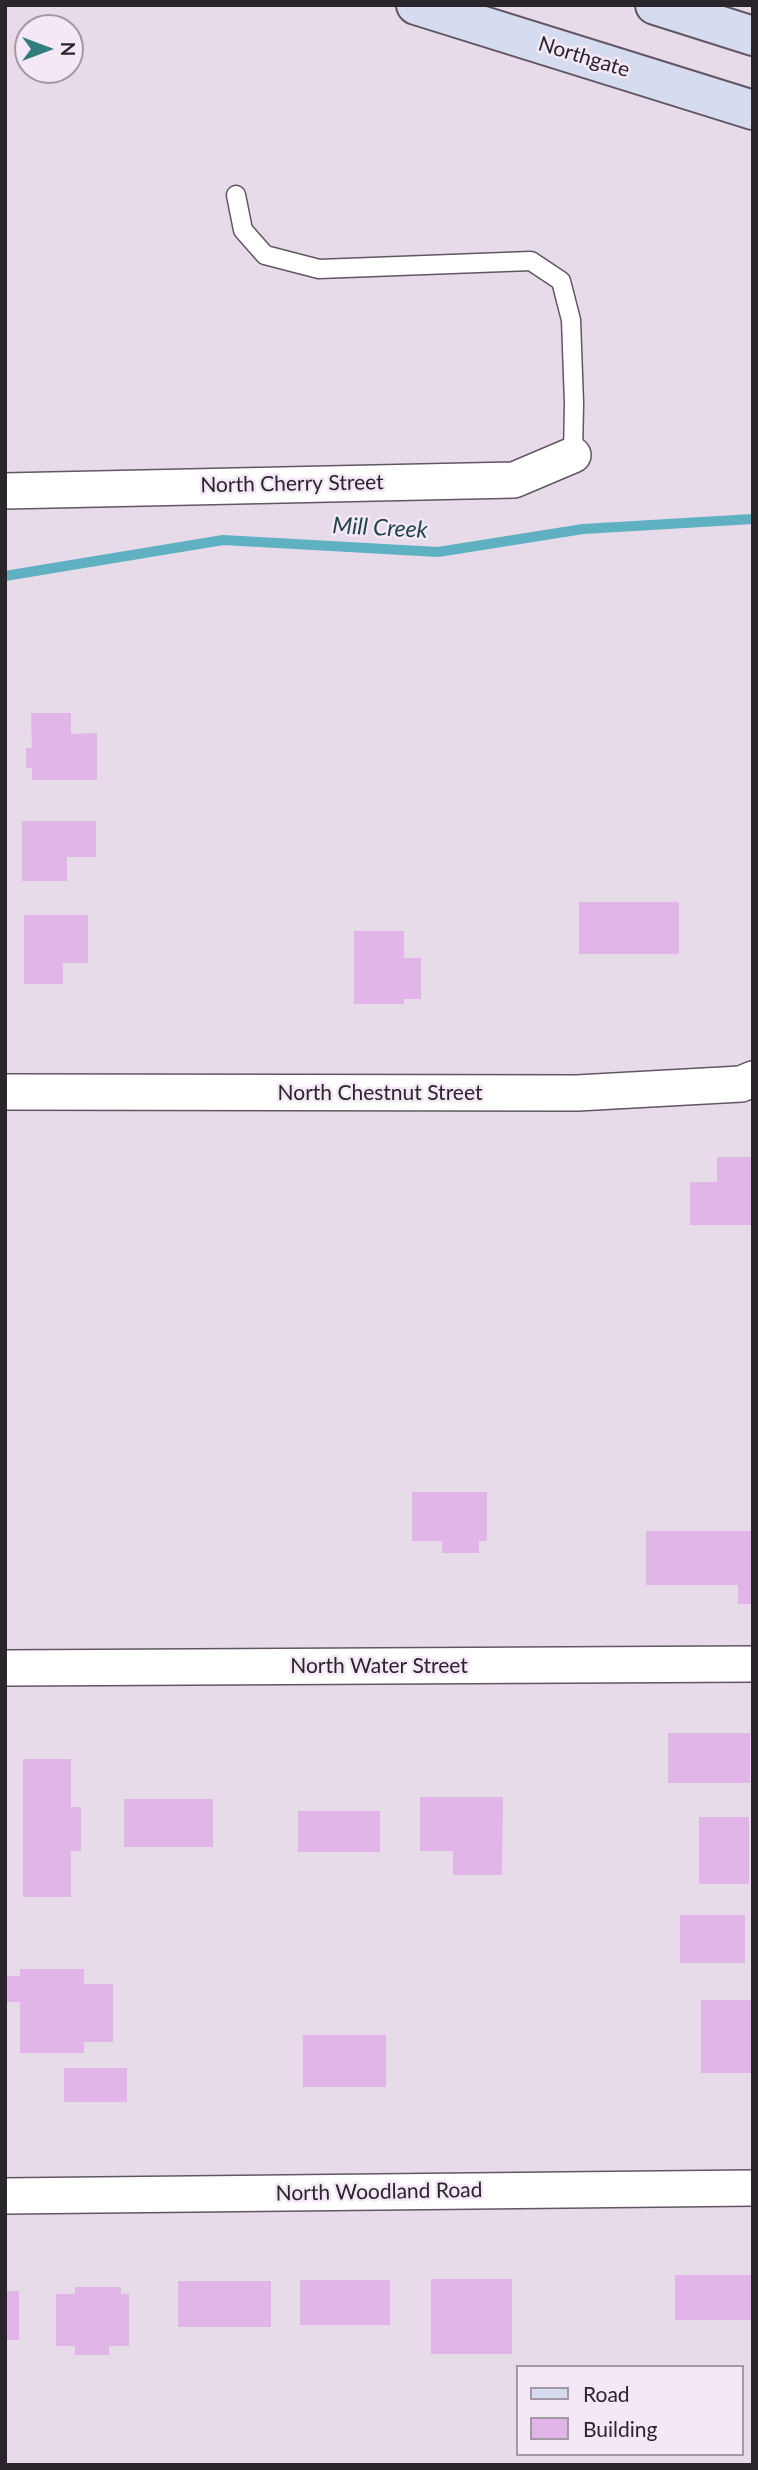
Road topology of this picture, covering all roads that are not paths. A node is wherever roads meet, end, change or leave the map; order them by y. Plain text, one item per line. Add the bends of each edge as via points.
1 (416, 5) edge
2 (655, 5) edge
3 (753, 36) edge
4 (753, 110) edge
5 (236, 195) dead end
6 (573, 455) joint
7 (5, 491) edge
8 (753, 1079) edge
9 (5, 1092) edge
10 (753, 1664) edge
11 (5, 1668) edge
12 (753, 2188) edge
13 (5, 2196) edge

1 - 4 main road, Northgate
2 - 3 main road
5 - 6 lane via 243,230 265,255 275,258 319,269 531,261 561,281 571,320
6 - 7 street, North Cherry Street via 514,480
8 - 9 street, North Chestnut Street via 741,1084 577,1093
10 - 11 street, North Water Street
12 - 13 street, North Woodland Road

